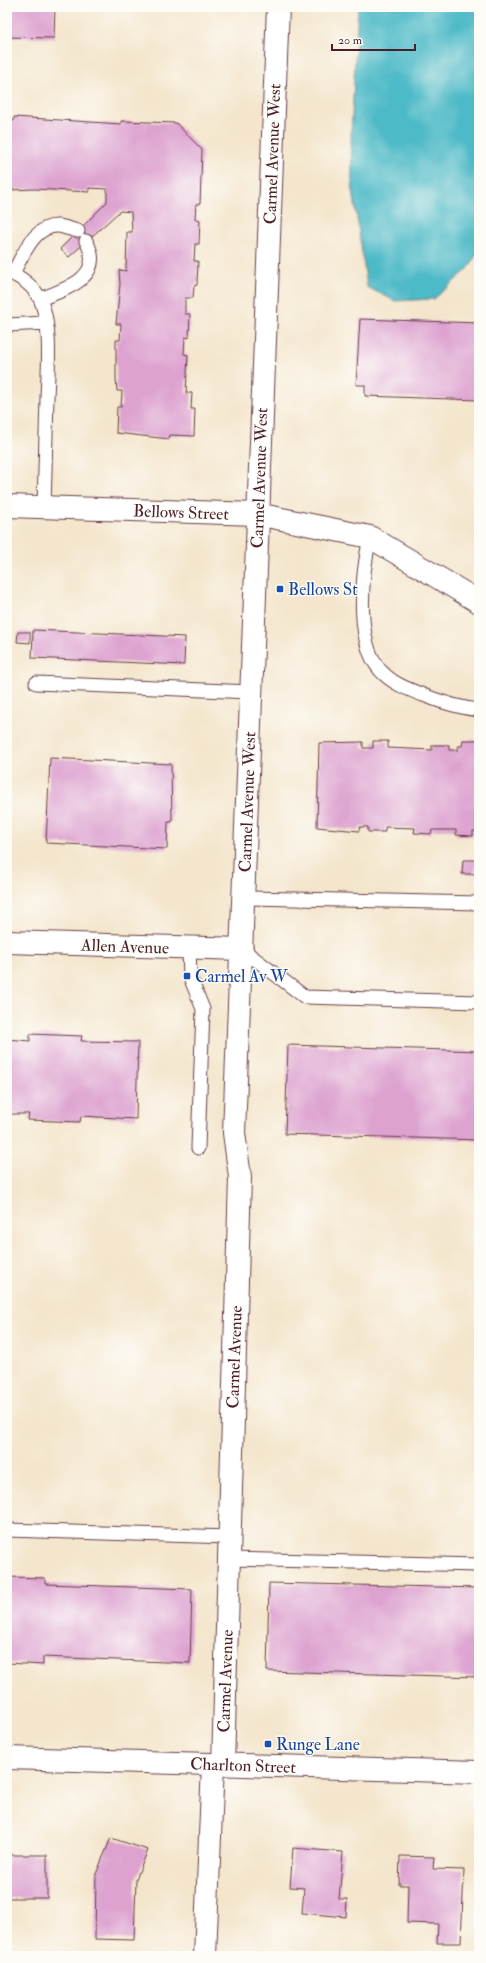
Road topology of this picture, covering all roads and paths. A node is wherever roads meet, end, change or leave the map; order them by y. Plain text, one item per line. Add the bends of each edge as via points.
1 (278, 7) edge
2 (10, 272) edge
3 (40, 300) junction
4 (46, 323) junction
5 (7, 325) edge
6 (7, 506) edge
7 (44, 507) junction
8 (257, 514) junction
9 (370, 537) junction
10 (479, 602) edge
11 (36, 683) dead end
12 (251, 692) junction
13 (479, 710) edge
14 (244, 898) junction
15 (479, 903) edge
16 (7, 942) edge
17 (189, 948) junction
18 (242, 949) junction
19 (479, 1002) edge
20 (198, 1148) dead end
21 (7, 1530) edge
22 (229, 1537) junction
23 (228, 1559) junction
24 (479, 1565) edge
25 (7, 1758) edge
26 (218, 1764) junction
27 (479, 1772) edge
28 (205, 1956) edge

1 - 8 street, Carmel Avenue West
2 - 3 lane via 30,285
2 - 3 lane via 31,240 44,230 58,226 82,236 92,251 87,275 73,286
3 - 4 lane
4 - 5 lane
4 - 7 lane via 48,372
6 - 7 street, Bellows Street
7 - 8 street, Bellows Street
8 - 9 street, Bellows Street
8 - 12 street, Carmel Avenue West
9 - 10 street, Bellows Street
9 - 13 lane via 362,588 362,613 374,660 384,675 401,686 439,702
11 - 12 lane
12 - 14 street, Carmel Avenue West
14 - 15 lane
14 - 18 street, Carmel Avenue West
16 - 17 street, Allen Avenue
17 - 18 street, Allen Avenue
17 - 20 lane via 190,977 203,1009
18 - 19 lane via 306,997
18 - 22 street, Carmel Avenue via 234,1133 240,1177
21 - 22 lane
22 - 23 street, Carmel Avenue
23 - 24 lane
23 - 26 street, Carmel Avenue
25 - 26 street, Charlton Street
26 - 27 street, Charlton Street
26 - 28 street

